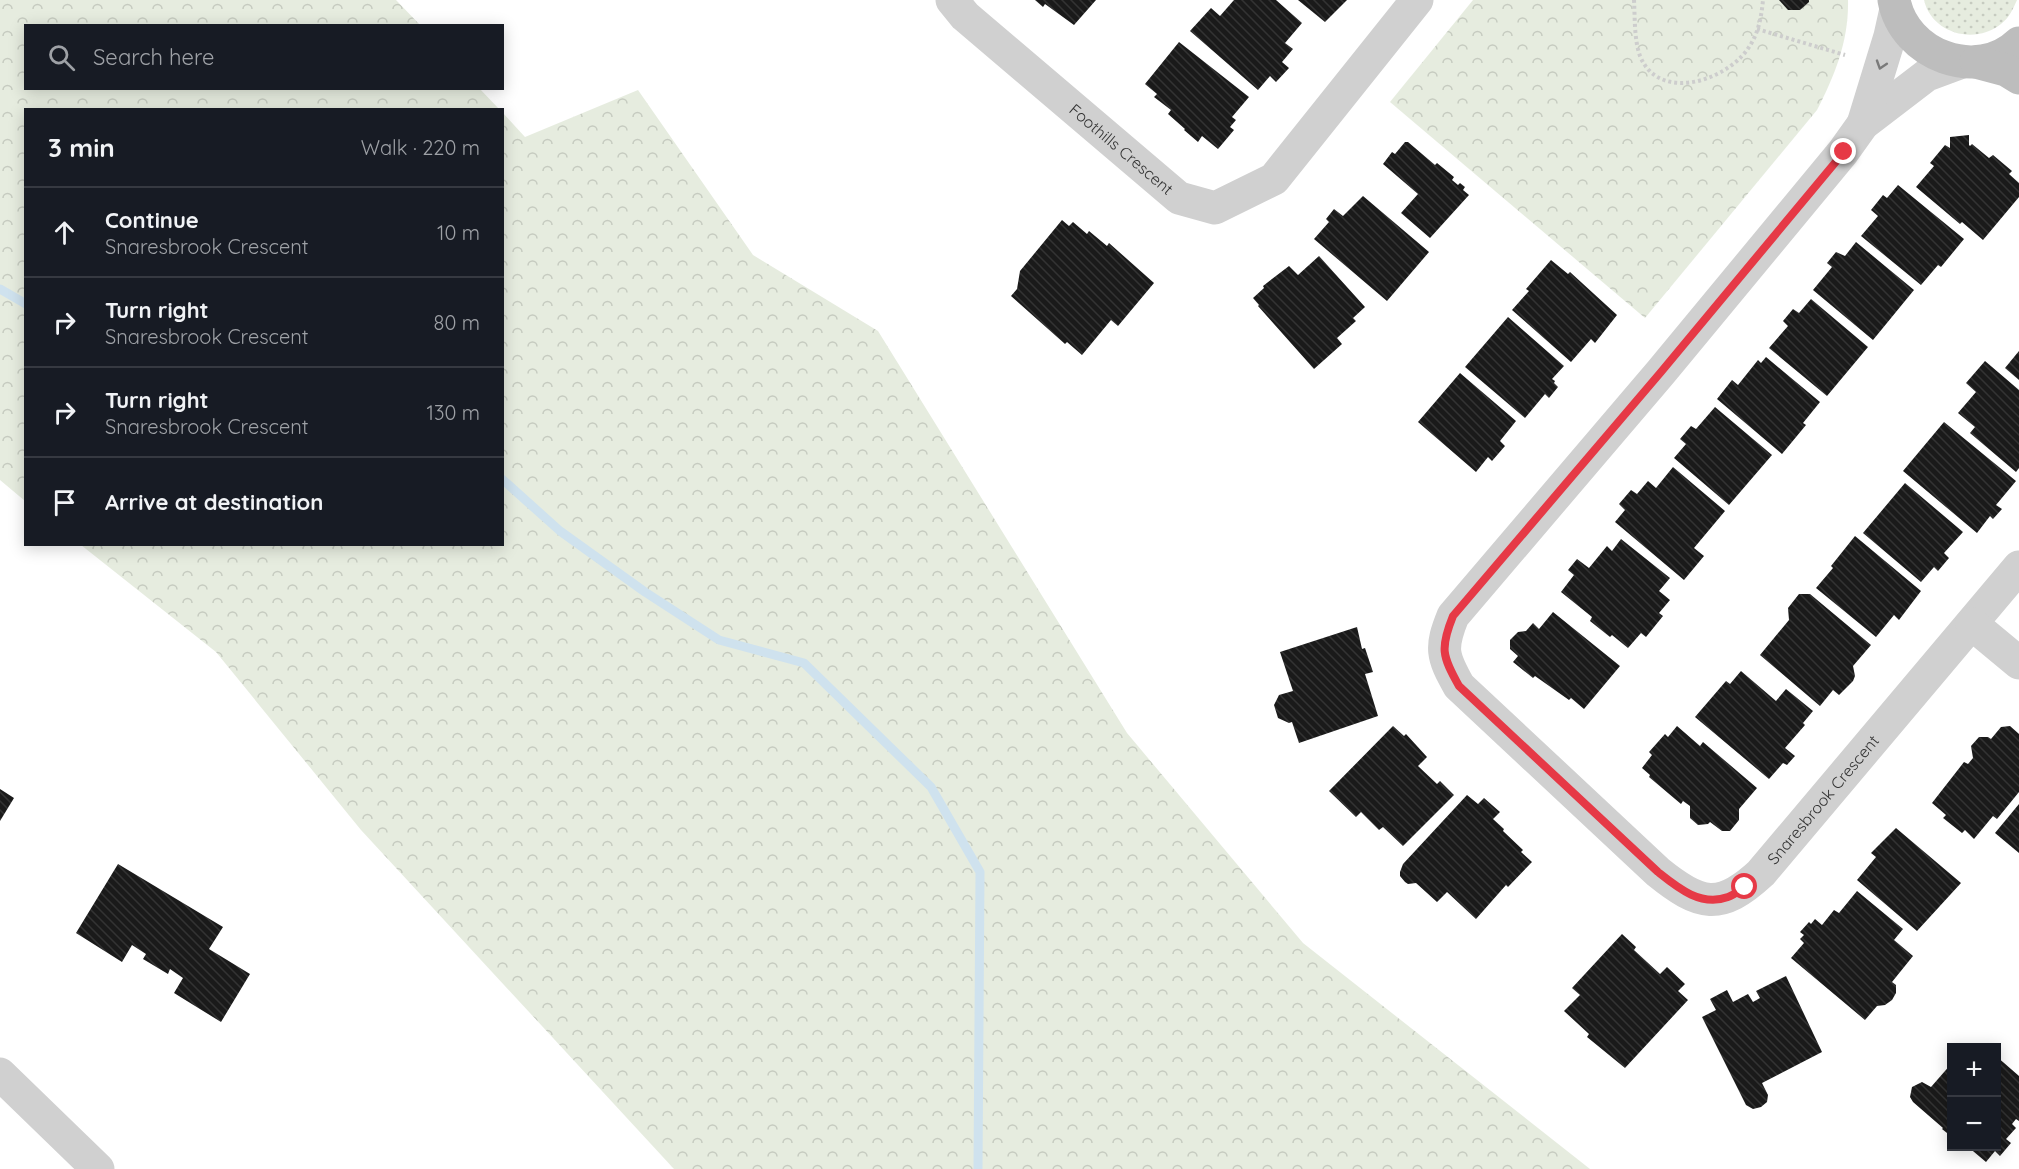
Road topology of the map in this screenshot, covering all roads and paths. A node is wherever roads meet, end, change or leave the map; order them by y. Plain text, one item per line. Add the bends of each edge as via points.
1 (952, 0) edge
2 (1417, 0) edge
3 (1634, 0) edge
4 (1763, 0) edge
5 (1895, 4) edge
6 (1758, 29) junction
7 (2019, 43) edge
8 (1845, 55) dead end
9 (1969, 62) junction
10 (2019, 78) edge
11 (1863, 124) junction
12 (2019, 567) edge
13 (1972, 624) junction
14 (2019, 663) edge
15 (0, 1074) edge
16 (98, 1169) edge

1 - 2 street, Foothills Crescent via 965,16 1179,198 1215,208 1274,179
3 - 6 path via 1637,44 1647,67 1656,76 1680,84 1712,78 1729,68 1744,54
4 - 6 path
5 - 9 street via 1903,25 1928,51
5 -> 11 street, Snaresbrook Crescent via 1890,36
6 - 8 path
7 - 9 street via 1997,57
9 - 10 street via 2006,70
9 - 11 street, Snaresbrook Crescent via 1927,75
11 - 13 street, Snaresbrook Crescent via 1661,372 1453,616 1444,638 1445,661 1459,686 1658,872 1683,892 1706,899 1727,898 1761,873
12 - 13 street, Snaresbrook Crescent
13 - 14 street
15 - 16 street

